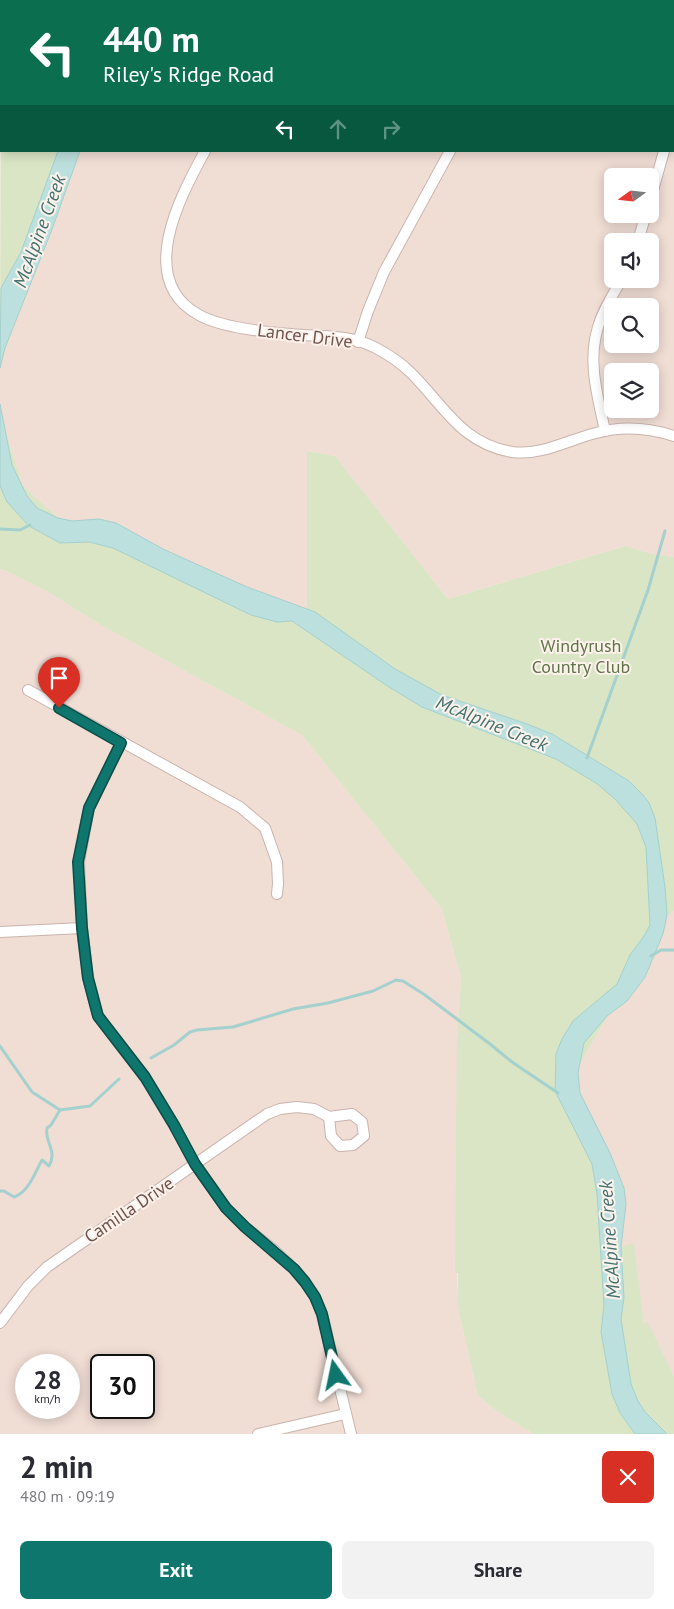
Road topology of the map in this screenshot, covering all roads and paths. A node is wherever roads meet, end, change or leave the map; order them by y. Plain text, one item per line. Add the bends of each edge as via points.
1 (204, 152) edge
2 (449, 152) edge
3 (664, 152) edge
4 (659, 169) edge
5 (617, 288) edge
6 (358, 342) junction
7 (605, 431) junction
8 (674, 436) edge
9 (28, 690) dead end
10 (121, 743) junction
11 (276, 894) dead end
12 (82, 928) junction
13 (0, 932) edge
14 (329, 1117) dead end
15 (195, 1164) junction
16 (0, 1323) edge
17 (345, 1414) junction
18 (258, 1434) edge
19 (351, 1434) edge

1 - 6 street, Lancer Drive via 183,195 167,243 165,267 179,299 198,315 231,326
2 - 6 street via 384,272
3 - 4 street
5 - 7 street via 598,326 593,354 594,378
6 - 7 street, Lancer Drive via 375,347 401,364 458,425 489,446 530,452
7 - 8 street, Lancer Drive via 651,430
9 - 10 street
10 - 11 street via 240,807 265,828 277,862
10 - 12 street via 89,808 82,837 78,862
12 - 13 street
12 - 15 street via 88,978 98,1016 145,1077
14 - 15 street, Camilla Drive via 314,1109 297,1107 267,1114
15 - 16 street, Camilla Drive via 47,1267
15 - 17 street via 226,1208 294,1269 315,1297 322,1314
17 - 18 street
17 - 19 street

